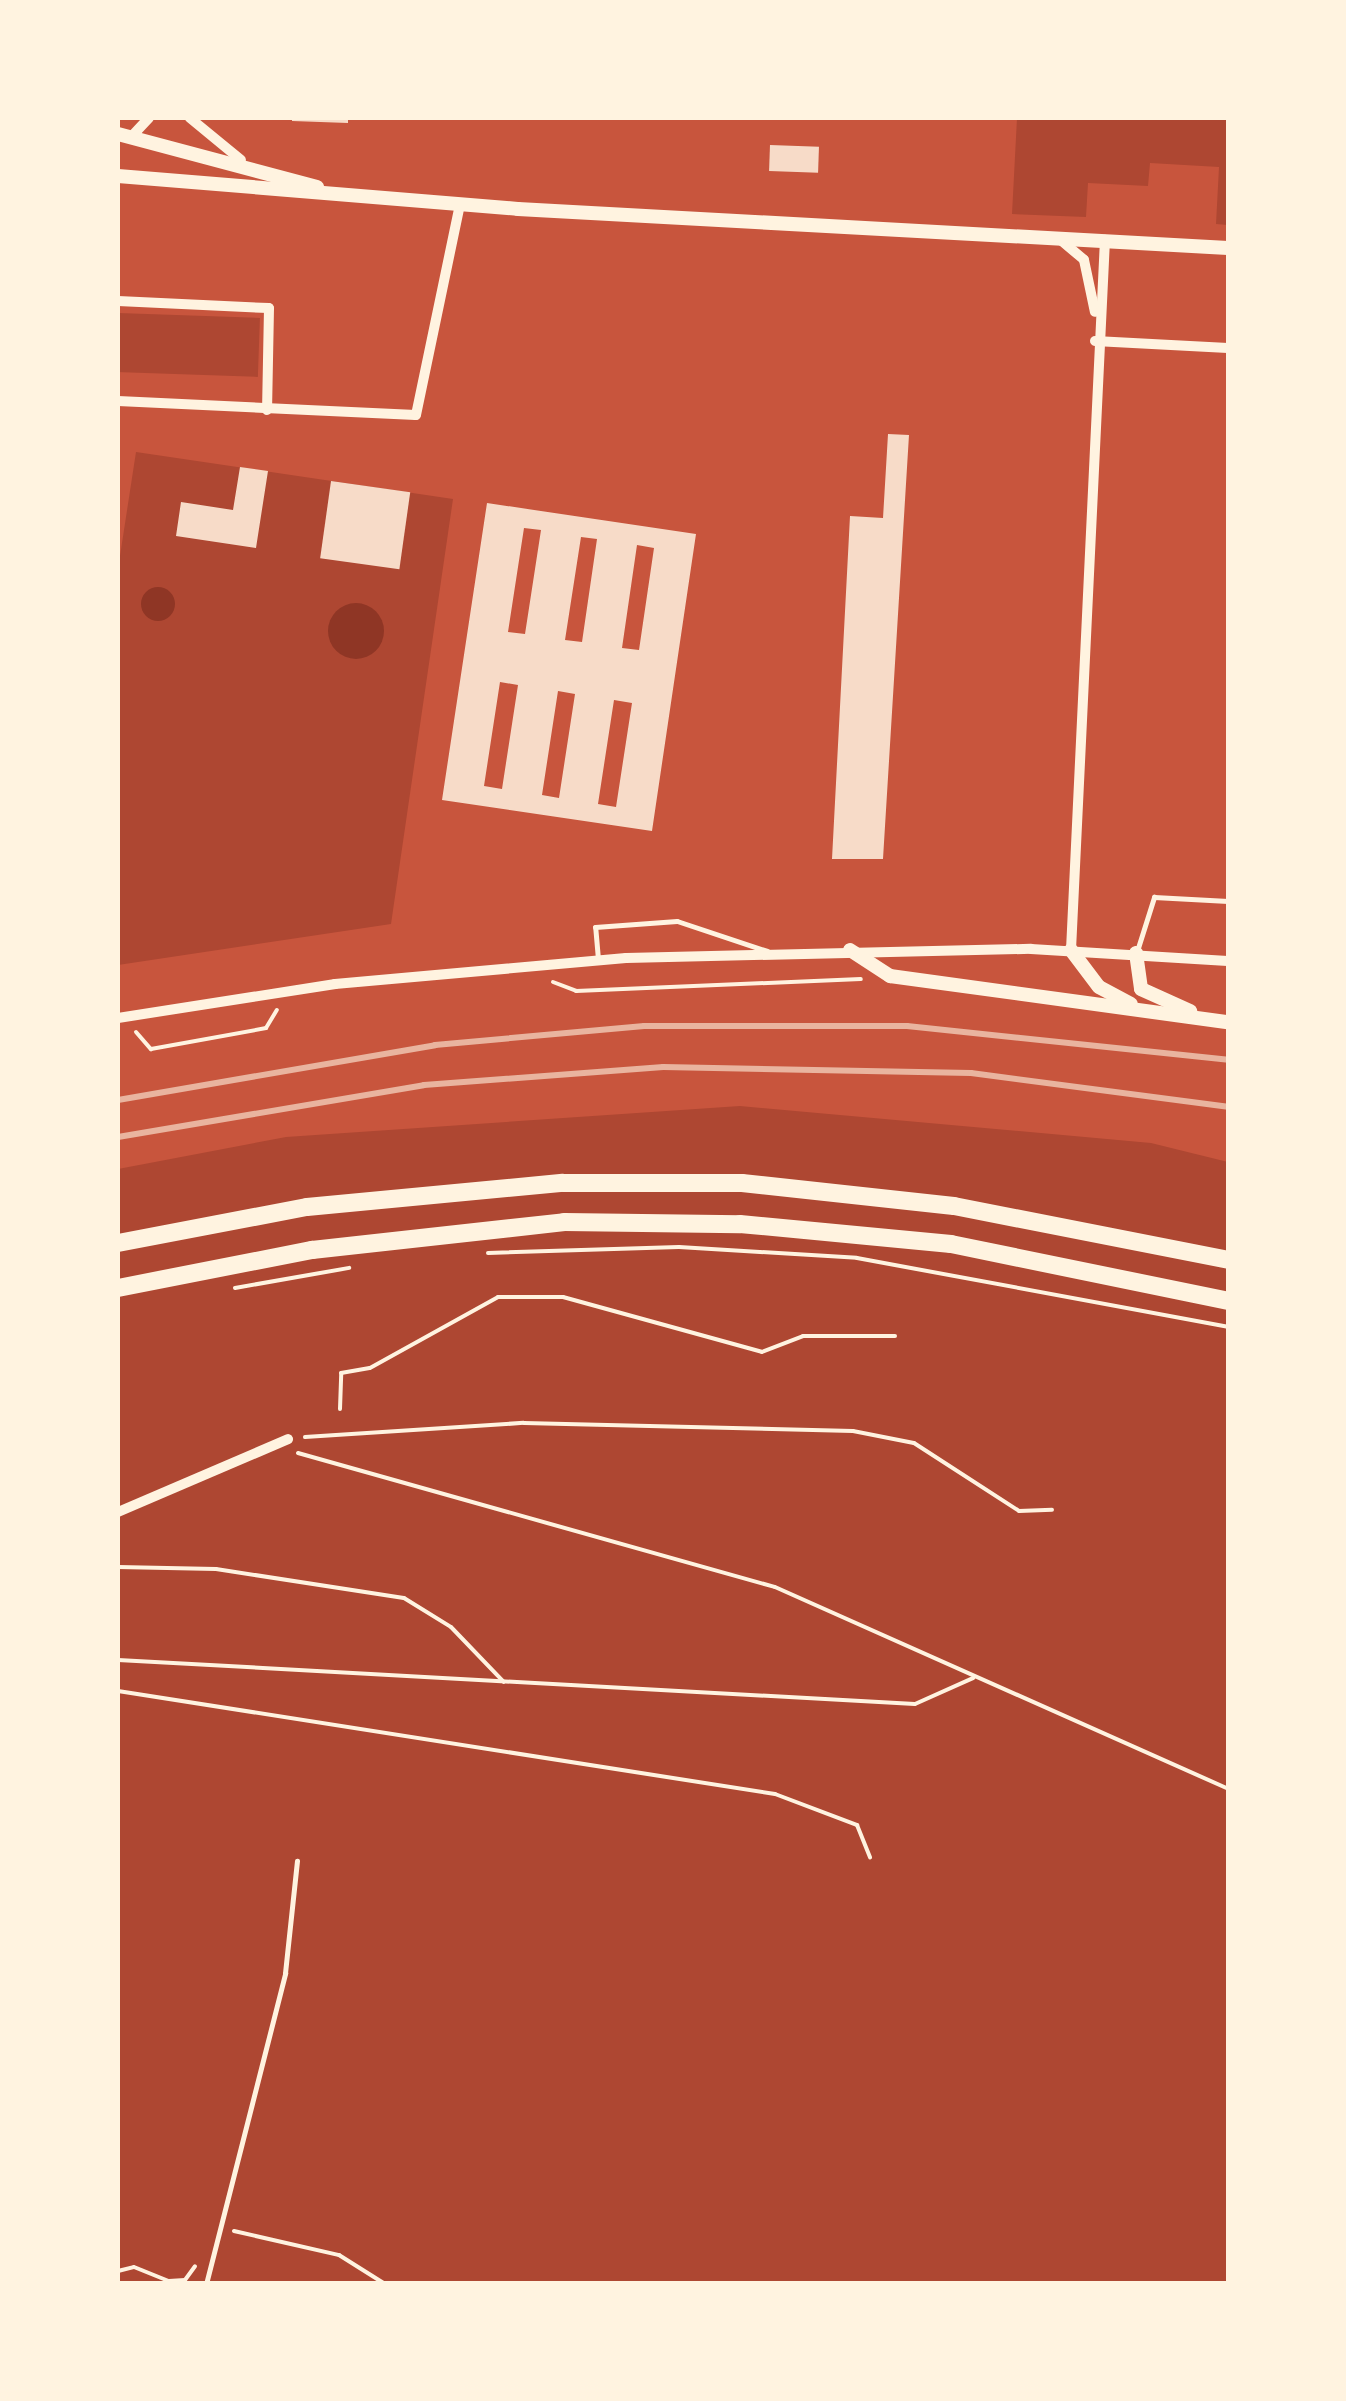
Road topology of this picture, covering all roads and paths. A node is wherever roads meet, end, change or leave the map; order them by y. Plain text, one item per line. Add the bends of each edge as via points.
1 (149, 118) edge
2 (190, 118) edge
3 (125, 135) edge
4 (118, 146) edge
5 (241, 160) junction
6 (118, 176) edge
7 (332, 192) junction
8 (460, 205) junction
9 (1056, 236) junction
10 (1106, 240) junction
11 (1228, 248) edge
12 (118, 301) edge
13 (1096, 315) junction
14 (1095, 341) junction
15 (1228, 348) edge
16 (118, 401) edge
17 (267, 410) junction
18 (1228, 902) edge
19 (850, 950) junction
20 (1071, 950) junction
21 (770, 952) junction
22 (1136, 953) junction
23 (598, 960) junction
24 (1228, 961) edge
25 (890, 976) junction
26 (546, 978) dead end
27 (298, 1005) dead end
28 (1146, 1011) junction
29 (118, 1018) edge
30 (1209, 1019) junction
31 (1228, 1022) edge
32 (118, 1033) edge
33 (118, 1244) edge
34 (469, 1254) dead end
35 (1228, 1260) edge
36 (362, 1266) dead end
37 (118, 1288) edge
38 (228, 1289) dead end
39 (1228, 1301) edge
40 (1228, 1327) edge
41 (895, 1336) dead end
42 (340, 1409) dead end
43 (288, 1439) junction
44 (1052, 1510) dead end
45 (118, 1512) edge
46 (118, 1568) edge
47 (118, 1660) edge
48 (973, 1678) junction
49 (504, 1682) junction
50 (118, 1691) edge
51 (1228, 1789) edge
52 (870, 1858) dead end
53 (297, 1861) dead end
54 (219, 2230) junction
55 (211, 2248) junction
56 (118, 2271) edge
57 (206, 2284) edge
58 (385, 2284) edge
59 (912, 2284) edge
60 (1016, 2284) edge

1 - 3 street
2 - 5 street
3 - 4 street
3 - 5 street
5 - 7 street
6 - 7 street
7 - 8 street
8 - 9 street
8 - 17 street via 420,410 399,419
9 - 10 street
9 - 13 street via 1084,260
10 - 11 street
10 - 13 street
12 - 17 street via 269,308
13 - 14 street
14 - 15 street
14 - 20 street
16 - 17 street
18 - 22 lane via 1154,897
19 - 20 street
19 - 21 street
19 - 25 street
20 - 22 street
20 - 28 street via 1099,987
21 - 23 street
21 - 23 lane via 677,921 596,927
22 - 24 street
22 - 30 street via 1140,989
23 - 29 street via 335,984
25 - 26 path via 576,992
25 - 28 street
27 - 32 path via 279,1007 266,1028 151,1049 134,1030
28 - 30 street
30 - 31 street
33 - 35 highway via 306,1207 563,1183 742,1183 954,1206
34 - 40 path via 680,1247 857,1258
36 - 38 path
37 - 39 highway via 312,1250 564,1222 662,1223 951,1244
41 - 42 path via 802,1336 762,1352 563,1297 498,1297 383,1362 341,1373
43 - 44 path via 524,1423 853,1430 914,1442 1019,1511
43 - 45 street
43 - 48 path via 308,1460 387,1471 776,1587
46 - 49 path via 216,1569 404,1598 451,1627
47 - 49 path
48 - 49 path via 914,1704
48 - 51 path via 1017,1691
50 - 52 path via 775,1794 857,1825
53 - 54 lane via 285,1972
54 - 55 lane
54 - 58 path via 338,2256
55 - 56 path via 186,2280
55 - 57 lane
59 - 60 path

